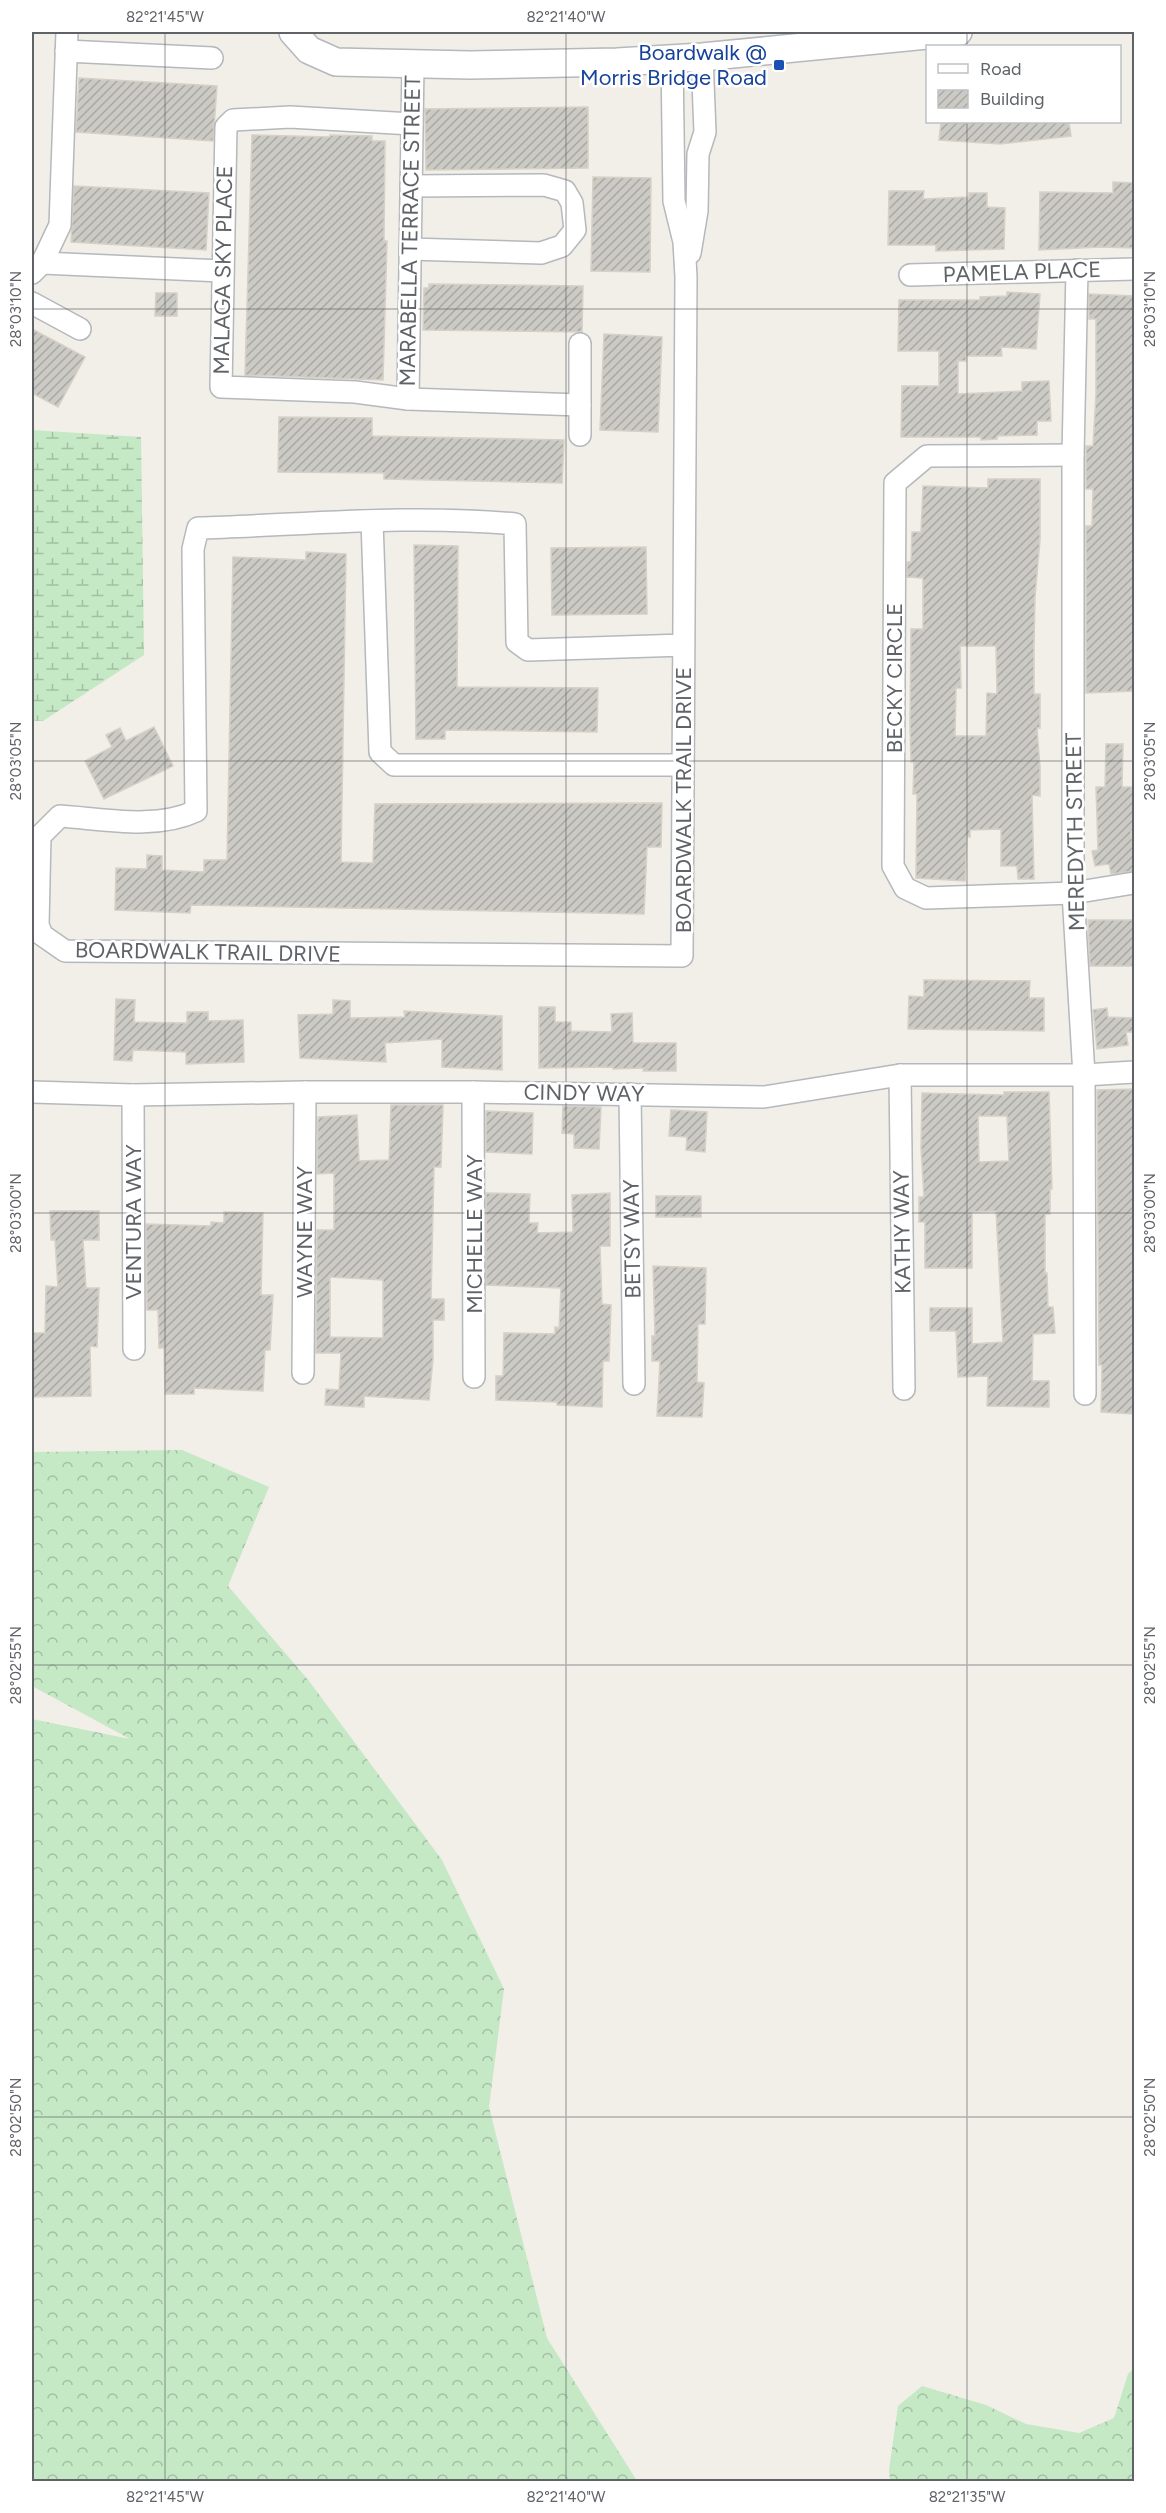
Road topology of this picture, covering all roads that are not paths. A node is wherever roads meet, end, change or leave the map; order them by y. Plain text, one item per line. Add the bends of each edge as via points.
1 (292, 32) edge
2 (958, 32) edge
3 (67, 41) edge
4 (702, 57) junction
5 (212, 58) dead end
6 (672, 59) junction
7 (413, 64) junction
8 (412, 124) junction
9 (411, 186) junction
10 (410, 249) junction
11 (37, 268) edge
12 (1134, 269) edge
13 (1077, 270) junction
14 (222, 271) junction
15 (910, 275) dead end
16 (686, 277) junction
17 (32, 303) edge
18 (80, 329) dead end
19 (580, 344) dead end
20 (408, 399) junction
21 (580, 405) junction
22 (580, 435) dead end
23 (1073, 455) junction
24 (372, 522) junction
25 (684, 645) junction
26 (683, 765) junction
27 (1134, 883) edge
28 (1073, 892) junction
29 (1134, 1072) edge
30 (900, 1075) junction
31 (1084, 1076) junction
32 (32, 1092) edge
33 (305, 1092) junction
34 (473, 1092) junction
35 (630, 1094) junction
36 (133, 1095) junction
37 (134, 1350) dead end
38 (303, 1373) dead end
39 (474, 1377) dead end
40 (634, 1384) dead end
41 (904, 1389) dead end
42 (1085, 1394) dead end

1 - 7 street via 309,50 336,62
2 - 4 street
3 - 5 street
3 - 11 street via 60,225
4 - 6 street
4 - 16 street, BOARDWALK TRAIL DRIVE via 705,132 698,154 698,211
6 - 7 street
6 - 16 street, BOARDWALK TRAIL DRIVE via 674,201 684,242
7 - 8 street, MARABELLA TERRACE STREET
8 - 9 street, MARABELLA TERRACE STREET
8 - 14 street, MALAGA SKY PLACE via 290,117 233,120 226,127
9 - 10 street, MARABELLA TERRACE STREET
9 - 10 street via 544,185 565,191 572,204 575,230 562,246 541,253
10 - 20 street, MARABELLA TERRACE STREET
11 - 14 street
12 - 13 street, PAMELA PLACE
13 - 15 street, PAMELA PLACE
13 - 23 street, MEREDYTH STREET
14 - 20 street, MALAGA SKY PLACE via 221,387 355,392
16 - 25 street, BOARDWALK TRAIL DRIVE
17 - 18 street
19 - 21 street
20 - 21 street, MALAGA SKY PLACE
21 - 22 street
23 - 28 street, MEREDYTH STREET
23 - 28 street, BECKY CIRCLE via 927,456 895,483 893,867 905,888 926,898
24 - 25 street, BOARDWALK TRAIL DRIVE via 477,520 515,524 517,642 528,650
24 - 26 street via 380,752 394,765
24 - 26 street, BOARDWALK TRAIL DRIVE via 198,528 193,549 196,811 181,818 143,822 60,816 40,836 38,925 42,935 65,951 682,956
25 - 26 street, BOARDWALK TRAIL DRIVE
27 - 28 street, BECKY CIRCLE
28 - 31 street, MEREDYTH STREET
29 - 31 street, CINDY WAY
30 - 31 street, CINDY WAY
30 - 35 street, CINDY WAY via 764,1097
30 - 41 street, KATHY WAY
31 - 42 street, MEREDYTH STREET
32 - 36 street, CINDY WAY
33 - 34 street, CINDY WAY
33 - 36 street, CINDY WAY
33 - 38 street, WAYNE WAY
34 - 35 street, CINDY WAY
34 - 39 street, MICHELLE WAY
35 - 40 street, BETSY WAY
36 - 37 street, VENTURA WAY

